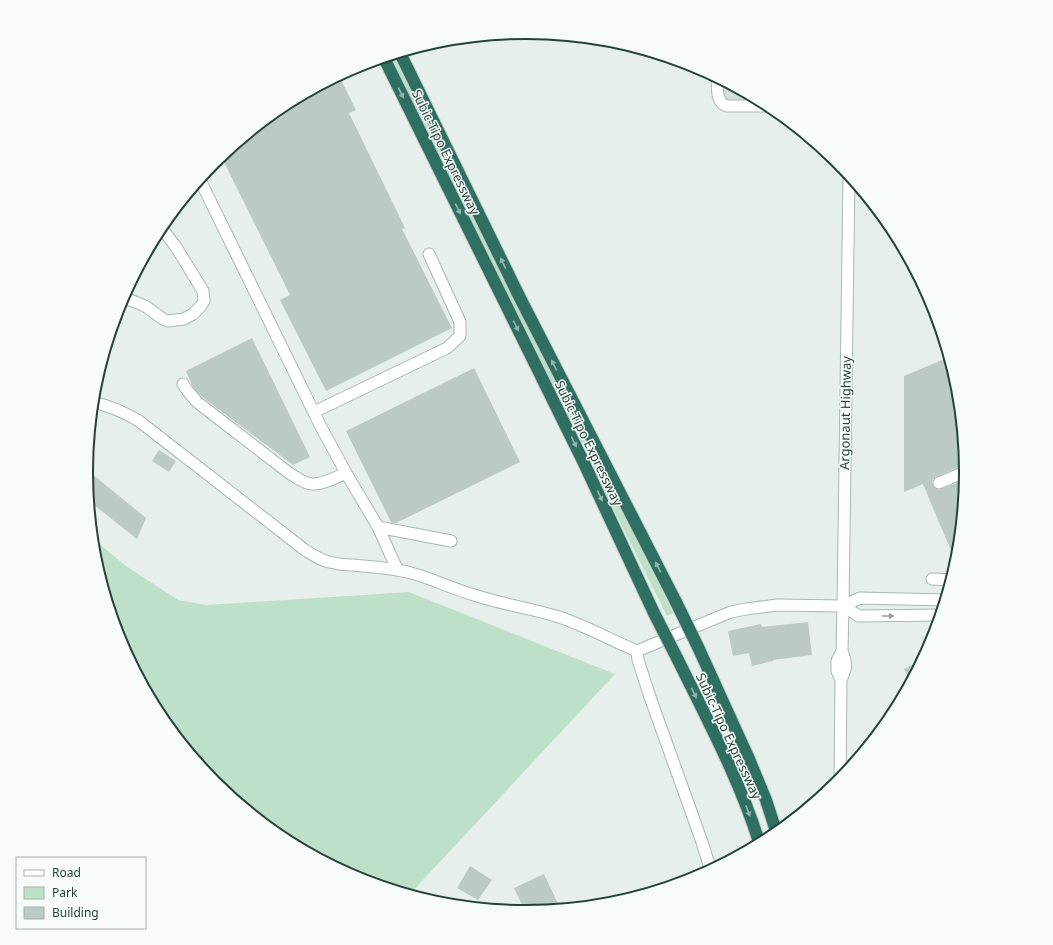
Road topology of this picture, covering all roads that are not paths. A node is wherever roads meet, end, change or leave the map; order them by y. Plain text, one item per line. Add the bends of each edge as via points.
1 (402, 57) edge
2 (386, 62) edge
3 (718, 84) edge
4 (757, 106) edge
5 (849, 184) edge
6 (203, 185) edge
7 (165, 233) edge
8 (429, 254) dead end
9 (130, 300) dead end
10 (183, 384) dead end
11 (99, 404) edge
12 (314, 412) junction
13 (346, 473) junction
14 (960, 474) edge
15 (939, 483) dead end
16 (378, 527) junction
17 (451, 541) dead end
18 (397, 569) junction
19 (932, 579) dead end
20 (946, 580) edge
21 (941, 600) edge
22 (843, 606) junction
23 (936, 615) edge
24 (637, 651) junction
25 (840, 771) edge
26 (775, 827) edge
27 (758, 839) edge
28 (708, 865) edge

26 -> 1 highway, Subic-Tipo Expressway, bridge via 749,759 676,602 520,298
2 -> 27 highway, Subic-Tipo Expressway, bridge via 583,461 708,722 738,785
3 - 4 street via 719,99 723,105
5 - 22 street, Argonaut Highway
6 - 12 street
7 - 9 street via 203,291 202,306 184,319 168,321
8 - 12 street via 460,322 460,336 447,348
10 - 13 street via 197,402 296,478 317,484
11 - 18 street via 139,421 316,558 342,564
12 - 13 street
13 - 16 street
14 - 15 street
16 - 17 street
16 - 18 street
18 - 24 street via 470,594 544,612
19 - 20 street
21 - 22 street via 860,598
22 -> 23 street via 858,616
22 - 24 street via 777,605 731,612
22 - 25 street, Argonaut Highway via 842,651 846,671 841,680
24 - 28 street via 650,697

